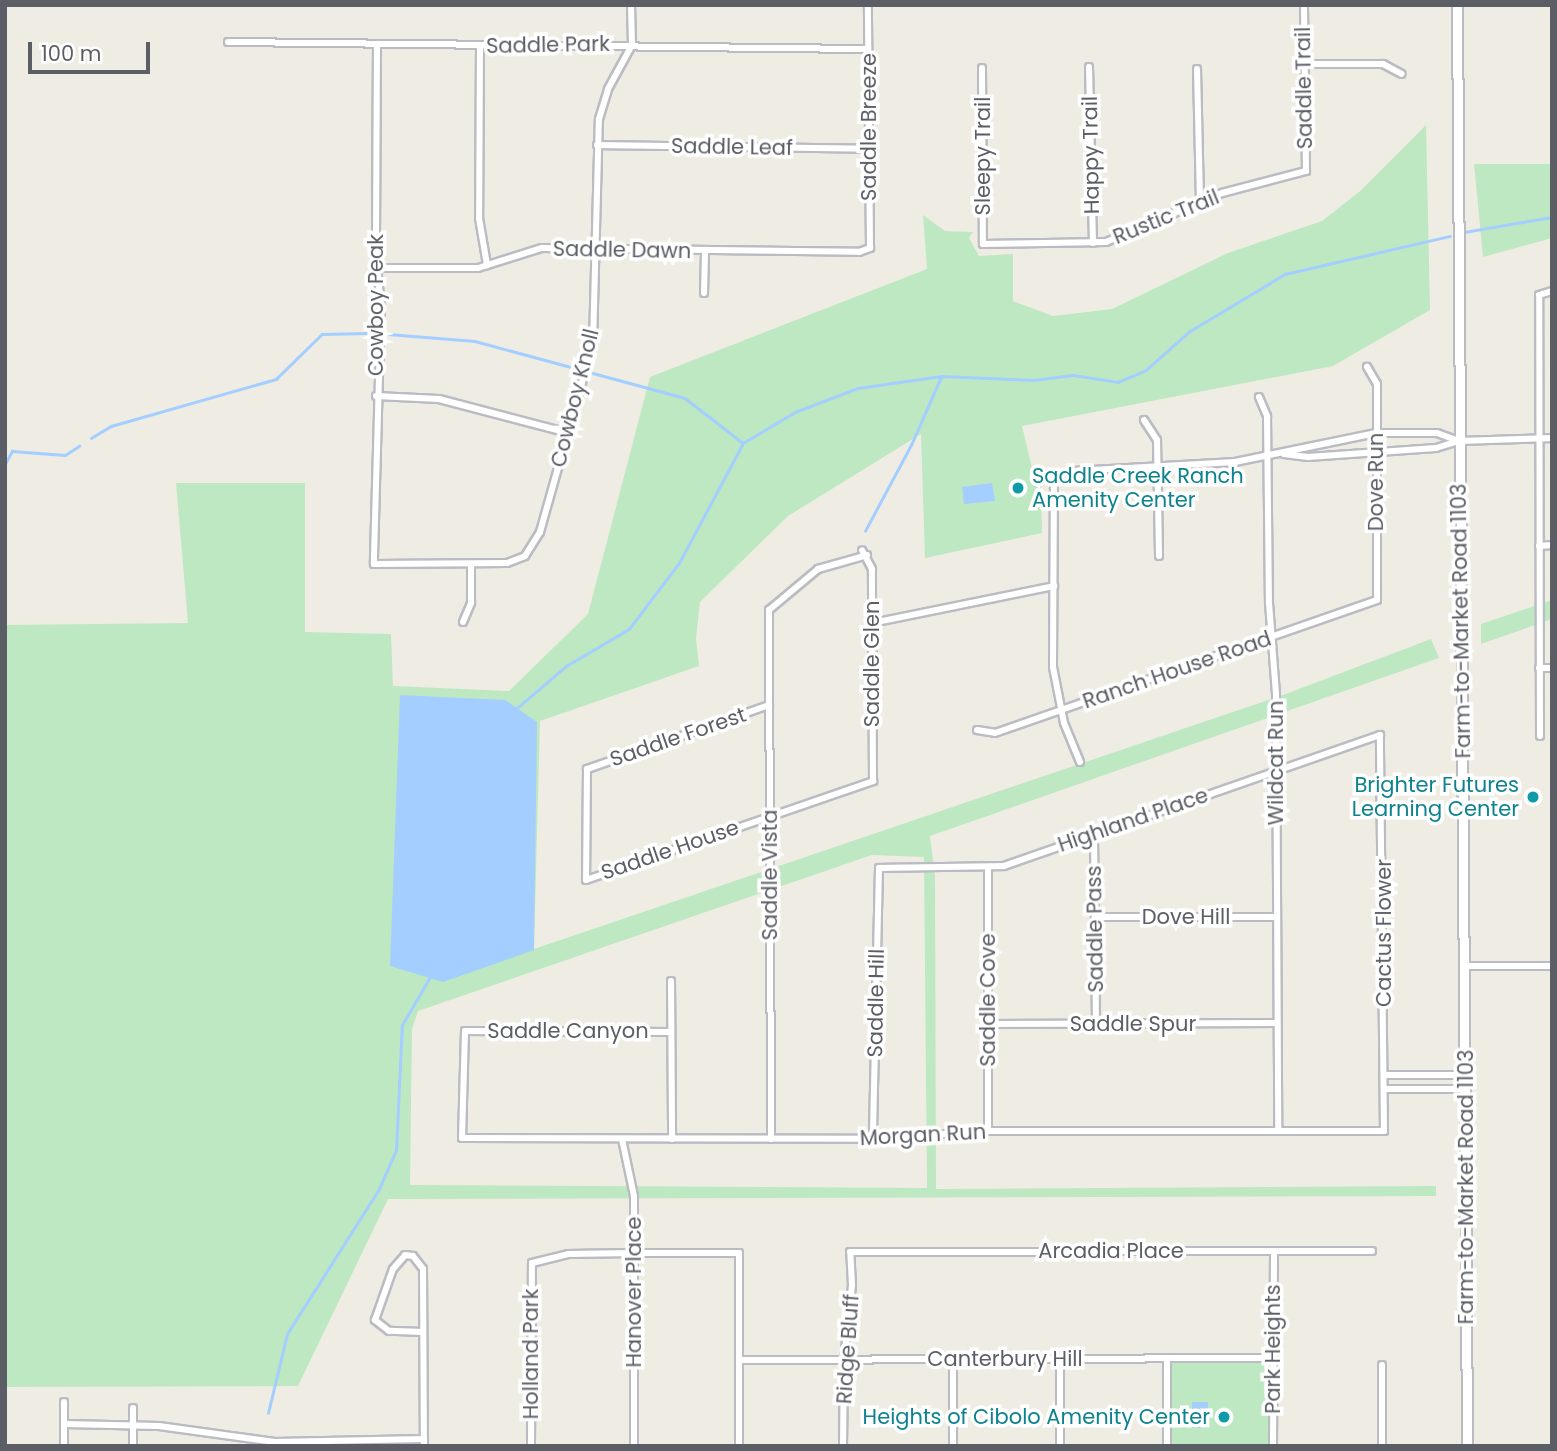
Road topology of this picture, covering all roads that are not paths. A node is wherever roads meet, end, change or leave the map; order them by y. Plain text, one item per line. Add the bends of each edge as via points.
1 (631, 5) edge
2 (868, 5) edge
3 (1304, 5) edge
4 (1457, 5) edge
5 (228, 42) dead end
6 (377, 45) junction
7 (632, 45) junction
8 (480, 46) junction
9 (868, 49) junction
10 (1304, 64) junction
11 (1089, 67) dead end
12 (982, 68) dead end
13 (1197, 69) dead end
14 (1402, 74) dead end
15 (597, 145) junction
16 (867, 149) junction
17 (1306, 171) joint
18 (1200, 203) junction
19 (1093, 243) junction
20 (983, 244) joint
21 (870, 248) joint
22 (597, 250) junction
23 (705, 251) junction
24 (487, 265) junction
25 (378, 268) junction
26 (1552, 291) edge
27 (704, 293) dead end
28 (1367, 367) dead end
29 (376, 396) junction
30 (1259, 397) dead end
31 (1144, 420) dead end
32 (569, 433) junction
33 (1376, 433) junction
34 (1552, 438) edge
35 (1538, 439) junction
36 (1459, 441) junction
37 (1377, 449) junction
38 (1282, 454) junction
39 (1269, 456) junction
40 (1160, 467) junction
41 (1552, 545) edge
42 (1539, 547) junction
43 (864, 553) joint
44 (1159, 556) dead end
45 (374, 564) joint
46 (471, 565) junction
47 (1054, 586) junction
48 (1377, 600) joint
49 (463, 622) dead end
50 (872, 622) junction
51 (1273, 636) junction
52 (1539, 668) junction
53 (1552, 668) edge
54 (769, 705) junction
55 (1061, 710) junction
56 (977, 730) dead end
57 (1380, 735) joint
58 (1539, 736) dead end
59 (1080, 762) dead end
60 (1275, 770) junction
61 (873, 780) joint
62 (769, 816) junction
63 (1094, 834) junction
64 (879, 868) joint
65 (988, 869) junction
66 (586, 880) joint
67 (1095, 917) junction
68 (1276, 917) junction
69 (1465, 966) junction
70 (1552, 966) edge
71 (671, 981) dead end
72 (1277, 1023) junction
73 (988, 1024) junction
74 (1096, 1024) junction
75 (671, 1032) junction
76 (1384, 1075) junction
77 (1465, 1075) junction
78 (1384, 1089) junction
79 (1465, 1089) junction
80 (988, 1131) junction
81 (1278, 1131) junction
82 (1384, 1132) joint
83 (462, 1138) joint
84 (622, 1139) junction
85 (672, 1139) junction
86 (771, 1139) junction
87 (873, 1139) junction
88 (1274, 1251) junction
89 (1373, 1251) dead end
90 (850, 1252) joint
91 (634, 1253) junction
92 (424, 1332) junction
93 (1060, 1358) junction
94 (1167, 1358) junction
95 (1272, 1358) junction
96 (844, 1359) junction
97 (953, 1359) junction
98 (739, 1360) junction
99 (1381, 1365) dead end
100 (64, 1402) dead end
101 (133, 1408) dead end
102 (64, 1424) junction
103 (133, 1425) junction
104 (424, 1443) edge
105 (64, 1446) edge
106 (133, 1446) edge
107 (531, 1446) edge
108 (634, 1446) edge
109 (740, 1446) edge
110 (844, 1446) edge
111 (953, 1446) edge
112 (1060, 1446) edge
113 (1167, 1446) edge
114 (1273, 1446) edge
115 (1382, 1446) edge
116 (1467, 1446) edge

1 - 7 street
2 - 9 street, Saddle Breeze
3 - 10 street, Saddle Trail
4 - 36 main road, Farm-to-Market Road 1103
5 - 6 street, Saddle Park
6 - 8 street, Saddle Park
6 - 25 street, Cowboy Peak
7 - 8 street, Saddle Park
7 - 9 street, Saddle Park
7 - 15 street, Cowboy Knoll via 608,89
8 - 24 street via 478,218
9 - 16 street, Saddle Breeze
10 - 14 street via 1383,64
10 - 17 street, Saddle Trail
11 - 19 street, Happy Trail
12 - 20 street, Sleepy Trail
13 - 18 street
15 - 16 street, Saddle Leaf
15 - 22 street, Cowboy Knoll
16 - 21 street, Saddle Breeze
17 - 18 street, Rustic Trail
18 - 19 street, Rustic Trail via 1127,235
19 - 20 street, Rustic Trail
21 - 23 street, Saddle Dawn via 859,252
22 - 23 street, Saddle Dawn
22 - 24 street, Saddle Dawn via 532,249
22 - 32 street, Cowboy Knoll via 593,344
23 - 27 street
24 - 25 street, Saddle Dawn via 469,270
25 - 29 street, Cowboy Peak
26 - 35 street via 1539,295
28 - 33 street, Dove Run via 1377,384
29 - 32 street via 439,399
29 - 45 street, Cowboy Peak
30 - 39 street, Wildcat Run via 1267,416
31 - 40 street via 1157,440
32 - 46 street, Cowboy Knoll via 532,548 516,561
33 - 36 street via 1437,432
33 - 37 street, Dove Run
33 - 38 street via 1307,444
34 - 35 street
35 - 36 street
35 - 42 street
36 - 37 street via 1436,449
36 - 69 main road, Farm-to-Market Road 1103
37 - 38 street via 1308,457
37 - 48 street, Dove Run
38 - 39 street
39 - 40 street
39 - 51 street, Wildcat Run
40 - 44 street
40 - 47 street via 1074,471 1054,478
41 - 42 street
42 - 52 street
43 - 50 street, Saddle Glen via 872,569
43 - 54 street, Saddle Vista via 818,569 769,610
45 - 46 street, Cowboy Knoll
46 - 49 street via 471,603
47 - 50 street
47 - 55 street via 1053,667
48 - 51 street, Ranch House Road
50 - 61 street, Saddle Glen
51 - 55 street, Ranch House Road
51 - 60 street, Wildcat Run
52 - 53 street
52 - 58 street
54 - 62 street, Saddle Vista
54 - 66 street, Saddle Forest via 587,769
55 - 56 street, Ranch House Road via 995,733
55 - 59 street
57 - 60 street, Highland Place
57 - 76 street, Cactus Flower via 1384,747
60 - 63 street, Highland Place
60 - 68 street, Wildcat Run
61 - 62 street, Saddle House
62 - 66 street, Saddle House
62 - 86 street, Saddle Vista
63 - 65 street, Highland Place
63 - 67 street, Saddle Pass
64 - 65 street, Highland Place
64 - 87 street, Saddle Hill
65 - 73 street, Saddle Cove
67 - 68 street, Dove Hill
67 - 74 street, Saddle Pass
68 - 72 street, Wildcat Run
69 - 70 street
69 - 77 main road, Farm-to-Market Road 1103
71 - 75 street
72 - 74 street, Saddle Spur
72 - 81 street, Wildcat Run
73 - 74 street, Saddle Spur
73 - 80 street, Saddle Cove
75 - 83 street, Saddle Canyon via 465,1031
75 - 85 street
76 - 77 street
76 - 78 street, Cactus Flower
77 - 79 main road, Farm-to-Market Road 1103
78 - 79 street
78 - 82 street, Cactus Flower
79 - 116 main road, Farm-to-Market Road 1103
80 - 81 street, Morgan Run
80 - 87 street, Morgan Run
81 - 82 street, Morgan Run
83 - 84 street, Morgan Run
84 - 85 street, Morgan Run
84 - 91 street, Hanover Place via 634,1192
85 - 86 street, Morgan Run
86 - 87 street, Morgan Run
88 - 89 street, Arcadia Place
88 - 90 street, Arcadia Place
88 - 95 street, Park Heights
90 - 96 street, Ridge Bluff via 852,1285
91 - 98 street via 739,1253
91 - 107 street, Holland Park via 568,1254 531,1263
91 - 108 street, Hanover Place
92 - 92 street via 423,1269 413,1256 405,1255 393,1269 375,1320 389,1331
92 - 104 street
93 - 94 street, Canterbury Hill
93 - 97 street, Canterbury Hill
93 - 112 street
94 - 95 street, Canterbury Hill
94 - 113 street
95 - 114 street, Park Heights
96 - 97 street, Canterbury Hill
96 - 98 street, Canterbury Hill
96 - 110 street, Ridge Bluff
97 - 111 street
98 - 109 street
99 - 115 street
100 - 102 street
101 - 103 street
102 - 103 street
102 - 105 street
103 - 104 street via 275,1442
103 - 106 street

